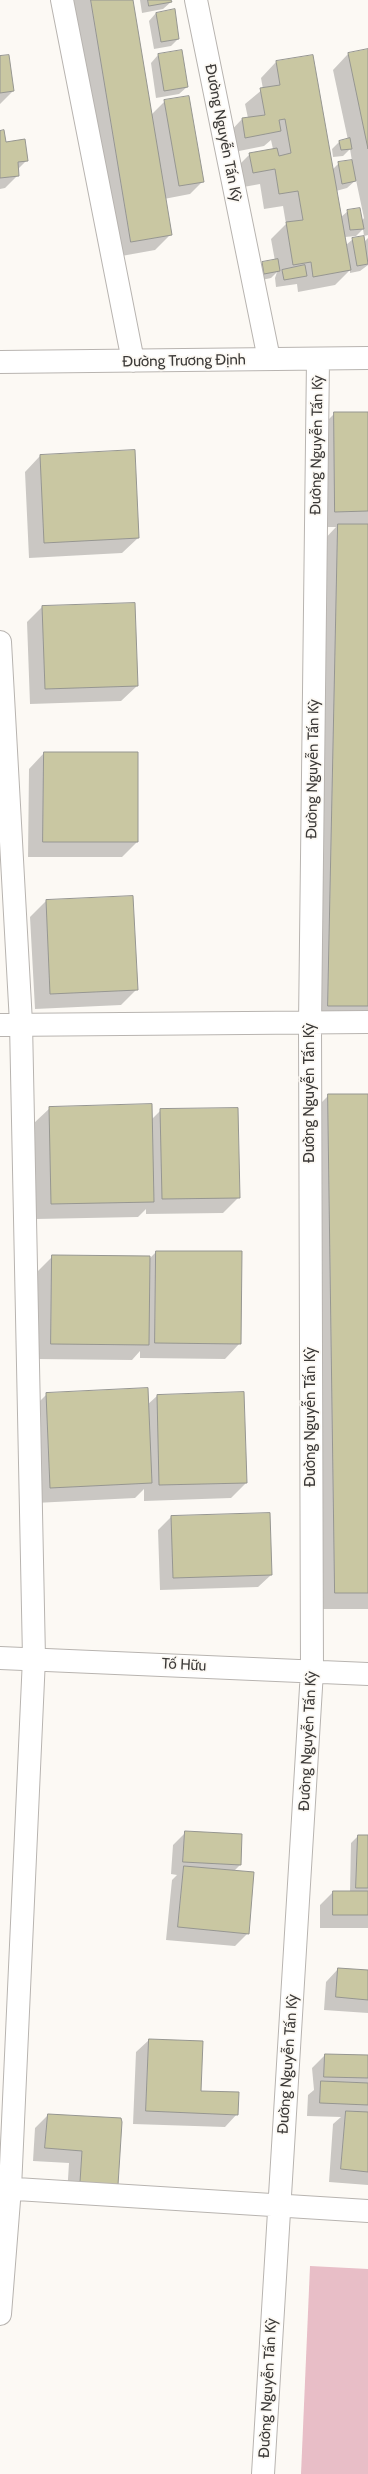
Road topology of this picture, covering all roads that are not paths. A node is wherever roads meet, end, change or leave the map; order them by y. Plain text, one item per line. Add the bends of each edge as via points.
1 (62, 0) edge
2 (196, 0) edge
3 (368, 358) edge
4 (269, 359) junction
5 (318, 359) junction
6 (133, 361) junction
7 (0, 362) edge
8 (0, 642) edge
9 (368, 1022) edge
10 (10, 1024) edge
11 (310, 1024) junction
12 (0, 1658) edge
13 (34, 1658) junction
14 (312, 1670) junction
15 (368, 1674) edge
16 (5, 2188) edge
17 (279, 2205) junction
18 (368, 2211) edge
19 (0, 2314) edge
20 (263, 2474) edge

1 - 6 street
2 - 4 street, Đường Nguyễn Tấn Kỳ
3 - 5 street, Đường Trương Định
4 - 5 street, Đường Trương Định
4 - 6 street, Đường Trương Định
5 - 11 street, Đường Nguyễn Tấn Kỳ
6 - 7 street, Đường Trương Định
8 - 10 street
9 - 11 street
10 - 11 street
10 - 13 street
11 - 14 street, Đường Nguyễn Tấn Kỳ
12 - 13 street, Tố Hữu
13 - 14 street, Tố Hữu
13 - 16 street
14 - 15 street, Tố Hữu
14 - 17 street, Đường Nguyễn Tấn Kỳ
16 - 17 street
16 - 19 street
17 - 18 street
17 - 20 street, Đường Nguyễn Tấn Kỳ

